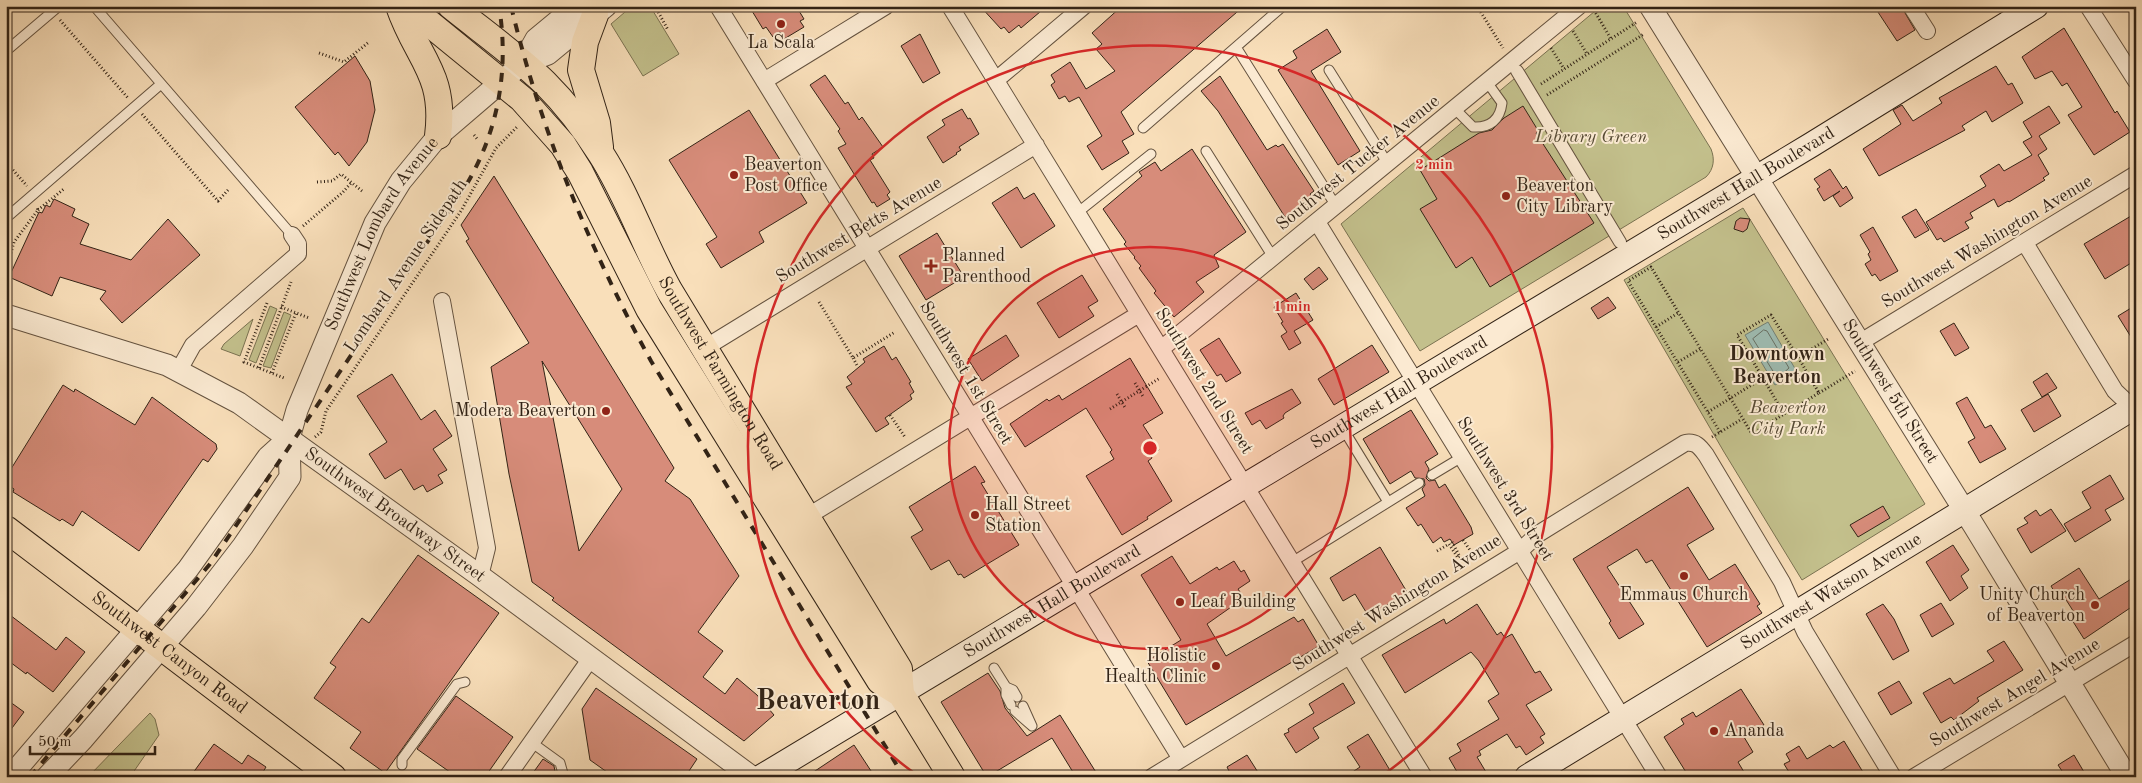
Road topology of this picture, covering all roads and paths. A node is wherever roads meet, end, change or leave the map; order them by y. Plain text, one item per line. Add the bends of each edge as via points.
1 (60, 6) edge
2 (94, 6) edge
3 (399, 6) edge
4 (408, 6) edge
5 (450, 6) edge
6 (655, 6) edge
7 (718, 6) edge
8 (886, 6) edge
9 (950, 6) edge
10 (1084, 6) edge
11 (1283, 6) edge
12 (1477, 6) edge
13 (1911, 6) edge
14 (2036, 6) edge
15 (2088, 6) edge
16 (1586, 8) edge
17 (592, 9) edge
18 (1644, 14) edge
19 (1572, 29) dead end
20 (668, 30) dead end
21 (1927, 31) dead end
22 (1644, 34) dead end
23 (1611, 39) junction
24 (369, 42) dead end
25 (1550, 47) dead end
26 (1236, 48) junction
27 (6, 51) edge
28 (319, 53) dead end
29 (1587, 54) junction
30 (1507, 55) dead end
31 (522, 64) junction
32 (1564, 69) junction
33 (1330, 70) dead end
34 (1517, 71) dead end
35 (996, 80) junction
36 (764, 81) junction
37 (2136, 81) edge
38 (502, 82) junction
39 (1487, 82) junction
40 (161, 84) junction
41 (1532, 97) junction
42 (1455, 109) junction
43 (522, 122) dead end
44 (1143, 128) dead end
45 (474, 135) dead end
46 (438, 136) junction
47 (478, 140) dead end
48 (1036, 145) junction
49 (1206, 151) dead end
50 (1150, 154) dead end
51 (602, 155) junction
52 (6, 162) edge
53 (1388, 164) junction
54 (2136, 174) edge
55 (1758, 177) junction
56 (317, 182) dead end
57 (350, 183) junction
58 (27, 186) junction
59 (65, 188) dead end
60 (362, 191) dead end
61 (20, 192) dead end
62 (32, 196) junction
63 (1336, 206) junction
64 (38, 210) junction
65 (1077, 213) junction
66 (8, 214) edge
67 (1317, 222) junction
68 (6, 229) edge
69 (292, 236) junction
70 (1620, 242) dead end
71 (2025, 243) junction
72 (867, 249) junction
73 (1273, 257) junction
74 (6, 270) edge
75 (291, 282) dead end
76 (442, 301) dead end
77 (268, 302) dead end
78 (818, 302) dead end
79 (282, 307) junction
80 (296, 313) junction
81 (1678, 313) junction
82 (1139, 314) junction
83 (6, 315) edge
84 (309, 318) dead end
85 (1656, 327) junction
86 (895, 332) dead end
87 (1830, 338) dead end
88 (1859, 342) junction
89 (703, 349) junction
90 (1160, 349) junction
91 (1700, 349) junction
92 (1798, 357) junction
93 (853, 358) junction
94 (1870, 361) junction
95 (1678, 362) junction
96 (858, 367) dead end
97 (259, 368) junction
98 (179, 370) junction
99 (1174, 370) junction
100 (272, 374) junction
101 (284, 378) dead end
102 (1763, 378) junction
103 (1416, 382) junction
104 (1135, 383) dead end
105 (1140, 390) junction
106 (1819, 393) junction
107 (1117, 394) dead end
108 (1144, 398) dead end
109 (1730, 398) junction
110 (1121, 402) junction
111 (2135, 408) edge
112 (1110, 409) dead end
113 (1126, 409) dead end
114 (1708, 412) junction
115 (890, 414) dead end
116 (1784, 414) junction
117 (969, 418) junction
118 (1742, 419) junction
119 (1342, 427) junction
120 (321, 432) dead end
121 (1720, 432) junction
122 (289, 438) junction
123 (904, 438) dead end
124 (1692, 444) junction
125 (1462, 457) junction
126 (1432, 475) dead end
127 (1419, 483) dead end
128 (1245, 486) junction
129 (1388, 502) junction
130 (1964, 510) junction
131 (796, 523) junction
132 (6, 529) edge
133 (1463, 540) dead end
134 (1452, 542) dead end
135 (1437, 551) dead end
136 (1520, 551) junction
137 (1474, 556) dead end
138 (1292, 562) junction
139 (480, 576) junction
140 (1075, 587) junction
141 (1796, 614) junction
142 (136, 628) junction
143 (2136, 643) edge
144 (162, 646) junction
145 (1349, 655) junction
146 (591, 658) junction
147 (994, 668) dead end
148 (465, 682) dead end
149 (2070, 684) junction
150 (1006, 687) junction
151 (901, 694) junction
152 (1017, 696) dead end
153 (1623, 718) junction
154 (1032, 726) dead end
155 (531, 742) junction
156 (1180, 759) junction
157 (402, 765) dead end
158 (10, 777) edge
159 (47, 777) edge
160 (333, 777) edge
161 (507, 777) edge
162 (564, 777) edge
163 (752, 777) edge
164 (761, 777) edge
165 (952, 777) edge
166 (1152, 777) edge
167 (1424, 777) edge
168 (1527, 777) edge
169 (1659, 777) edge
170 (1893, 777) edge
171 (1914, 777) edge
172 (2127, 777) edge

1 - 27 lane
2 - 40 lane
3 - 46 main road via 435,82 440,101
4 - 38 main road, Southwest Farmington Road
5 - 31 main road, Southwest Farmington Road
6 - 20 path
7 - 36 street, Southwest 1st Street
8 - 36 street
9 - 35 street, Southwest 2nd Street
10 - 35 street
11 - 26 lane
12 - 30 path
13 - 21 street
14 - 55 main road, Southwest Hall Boulevard
15 - 37 street
16 - 23 path
16 - 39 street, Southwest Tucker Avenue
17 - 31 street, Southwest Lombard Avenue via 548,54
17 - 51 main road via 582,70
18 - 23 path
18 - 55 street, Southwest 5th Street
19 - 29 path
22 - 41 path
23 - 29 path
24 - 28 path via 344,62
25 - 32 path
26 - 44 lane
26 - 63 lane
29 - 32 path
31 - 38 street, Southwest Lombard Avenue
31 - 51 main road, Southwest Farmington Road via 564,103
32 - 41 path
33 - 53 lane
34 - 41 street
35 - 48 street, Southwest 2nd Street
36 - 72 street, Southwest 1st Street
38 - 46 street, Southwest Lombard Avenue
38 - 131 main road, Southwest Farmington Road via 533,110 563,145 580,172 649,309
39 - 42 street, Southwest Tucker Avenue
39 - 42 lane via 1502,103 1501,111 1490,125 1473,127
40 - 62 lane
40 - 69 lane
41 - 70 street
42 - 53 street, Southwest Tucker Avenue
43 - 120 path, Lombard Avenue Sidepath via 496,148 465,204 326,411
45 - 47 path
46 - 122 street, Southwest Lombard Avenue via 415,161 384,205 297,410
48 - 65 street, Southwest 2nd Street
48 - 72 street, Southwest Betts Avenue
49 - 73 lane
50 - 65 lane
51 - 89 main road, Southwest Farmington Road via 650,256
52 - 58 path
53 - 63 street, Southwest Tucker Avenue
54 - 71 street, Southwest Washington Avenue
55 - 88 street, Southwest 5th Street
55 - 103 main road, Southwest Hall Boulevard
56 - 57 path via 332,181 341,174
57 - 60 path
57 - 69 path
58 - 61 path
58 - 62 path
59 - 64 path
62 - 64 path
62 - 66 lane
63 - 67 street, Southwest Tucker Avenue
64 - 74 path via 14,242
65 - 82 street, Southwest 2nd Street
66 - 68 lane
67 - 73 street, Southwest Tucker Avenue
67 - 103 street, Southwest 3rd Street
69 - 98 street via 298,244 298,254 193,345
71 - 88 street, Southwest Washington Avenue
71 - 111 street via 2116,390
72 - 89 street, Southwest Betts Avenue
72 - 117 street, Southwest 1st Street
73 - 90 street, Southwest Tucker Avenue
75 - 79 path
76 - 139 street via 487,548
77 - 97 path via 244,362
78 - 93 path
79 - 80 path
79 - 97 path
80 - 84 path
80 - 100 path
81 - 85 path
81 - 85 path via 1651,267 1628,281
81 - 91 path
82 - 90 street, Southwest 2nd Street
82 - 117 street
83 - 98 street, Southwest Broadway Street
85 - 95 path
86 - 93 path
87 - 92 path
88 - 94 street, Southwest 5th Street
89 - 131 main road, Southwest Farmington Road
90 - 99 street, Southwest 2nd Street
91 - 95 path
91 - 109 path
92 - 102 path via 1772,314 1737,335
92 - 106 path
93 - 96 path
94 - 106 path
94 - 130 street, Southwest 5th Street
95 - 114 path
97 - 100 path
98 - 122 street, Southwest Broadway Street via 239,403
99 - 105 path
99 - 128 street, Southwest 2nd Street
100 - 101 path
102 - 109 path
102 - 116 path
103 - 119 main road, Southwest Hall Boulevard
103 - 125 street, Southwest 3rd Street
104 - 105 path
105 - 108 path
105 - 110 path
106 - 116 path
107 - 110 path
109 - 114 path
109 - 118 path
110 - 112 path
110 - 113 path
111 - 130 main road, Southwest Watson Avenue
114 - 121 path
115 - 123 path
116 - 118 path via 1752,434
117 - 131 street
117 - 140 street, Southwest 1st Street
118 - 121 path
119 - 128 main road, Southwest Hall Boulevard
119 - 129 lane
121 - 124 path
122 - 139 street, Southwest Broadway Street
122 - 142 street via 268,457 188,569
122 - 144 street, Southwest Lombard Avenue via 290,477 220,577
124 - 136 street, Southwest Washington Avenue via 1538,534
124 - 141 street via 1782,582
125 - 126 lane
125 - 136 street, Southwest 3rd Street
127 - 129 lane
128 - 138 street, Southwest 2nd Street
128 - 140 main road, Southwest Hall Boulevard
129 - 138 lane
130 - 141 main road, Southwest Watson Avenue
130 - 149 street, Southwest 5th Street
131 - 151 main road, Southwest Farmington Road via 880,681
132 - 142 main road, Southwest Canyon Road
133 - 137 path
134 - 135 path via 1460,557 1449,544
136 - 145 street, Southwest Washington Avenue
136 - 153 street, Southwest 3rd Street
138 - 145 street, Southwest 2nd Street
139 - 146 street, Southwest Broadway Street
140 - 151 main road, Southwest Hall Boulevard
140 - 156 street, Southwest 1st Street
141 - 153 main road, Southwest Watson Avenue
141 - 170 street
142 - 144 main road, Southwest Canyon Road
142 - 158 street
143 - 149 street, Southwest Angel Avenue
144 - 159 street, Southwest Lombard Avenue
144 - 160 main road, Southwest Canyon Road
145 - 156 street, Southwest Washington Avenue
145 - 167 street, Southwest 2nd Street
146 - 155 street
146 - 163 street, Southwest Broadway Street
147 - 150 lane
148 - 157 lane via 457,684 402,759
149 - 171 street, Southwest Angel Avenue
149 - 172 street, Southwest 5th Street
150 - 152 lane
150 - 154 lane via 1006,695
151 - 164 main road, Southwest Hall Boulevard
151 - 165 main road, Southwest Farmington Road
153 - 168 main road, Southwest Watson Avenue
153 - 169 street, Southwest 3rd Street
155 - 161 street
155 - 162 lane via 560,763
156 - 166 street, Southwest Washington Avenue

